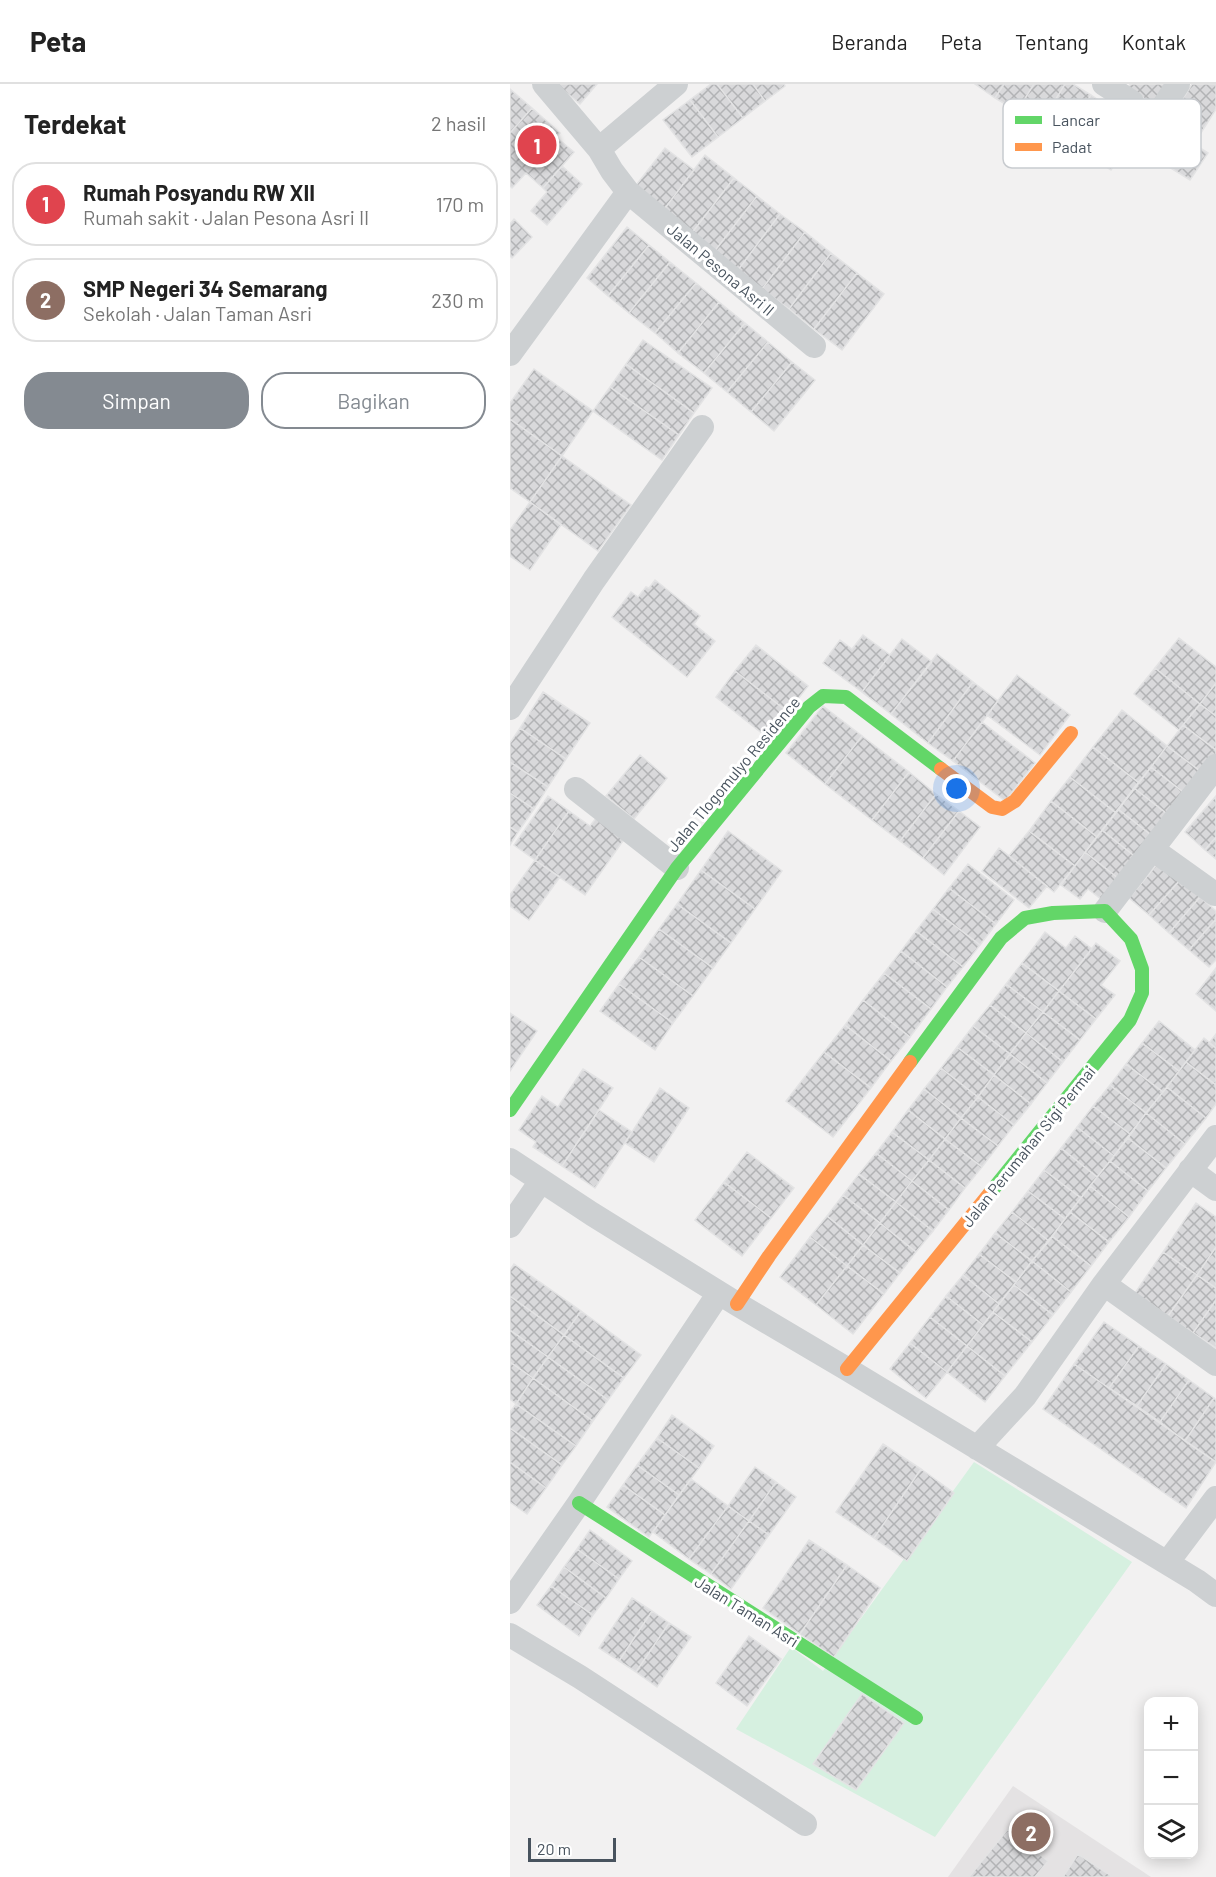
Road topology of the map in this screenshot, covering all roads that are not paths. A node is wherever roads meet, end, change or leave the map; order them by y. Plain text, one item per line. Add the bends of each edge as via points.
1 (544, 84) edge
2 (676, 84) edge
3 (1104, 84) edge
4 (1178, 84) edge
5 (1127, 99) edge
6 (1168, 99) edge
7 (599, 149) junction
8 (628, 192) junction
9 (814, 346) dead end
10 (510, 354) edge
11 (702, 427) dead end
12 (510, 708) edge
13 (1071, 733) dead end
14 (1216, 766) edge
15 (576, 789) dead end
16 (1152, 849) junction
17 (678, 868) junction
18 (1215, 894) edge
19 (1105, 911) junction
20 (510, 1110) edge
21 (1216, 1137) edge
22 (510, 1160) edge
23 (1190, 1170) junction
24 (542, 1181) junction
25 (1216, 1189) edge
26 (510, 1226) edge
27 (1104, 1284) junction
28 (728, 1299) junction
29 (1216, 1364) edge
30 (848, 1370) junction
31 (977, 1449) junction
32 (1216, 1498) edge
33 (579, 1503) junction
34 (1167, 1563) junction
35 (1216, 1595) edge
36 (510, 1602) edge
37 (510, 1635) edge
38 (916, 1718) dead end
39 (805, 1824) dead end

1 - 7 street, Jalan Pesona Asri II
2 - 7 street
3 - 5 street
4 - 6 street
7 - 8 street, Jalan Pesona Asri II
8 - 9 street, Jalan Pesona Asri II
8 - 10 street
11 - 12 street
13 - 17 street, Jalan Tlogomulyo Residence via 1015,801 1002,809 992,807 846,697 823,696 809,707
14 - 16 street
15 - 17 street
16 - 18 street
16 - 19 street
17 - 20 street, Jalan Tlogomulyo Residence
19 - 28 street via 1025,918 1001,938 769,1256
19 - 30 street, Jalan Perumahan Sigi Permai via 1131,939 1142,969 1142,993 1130,1020
21 - 23 street
22 - 24 street
23 - 25 street
23 - 27 street
24 - 26 street
24 - 28 street
27 - 29 street
27 - 31 street via 1025,1396
28 - 30 street
28 - 33 street
30 - 31 street
31 - 34 street
32 - 34 street
33 - 36 street
33 - 38 street, Jalan Taman Asri
34 - 35 street
37 - 39 street

